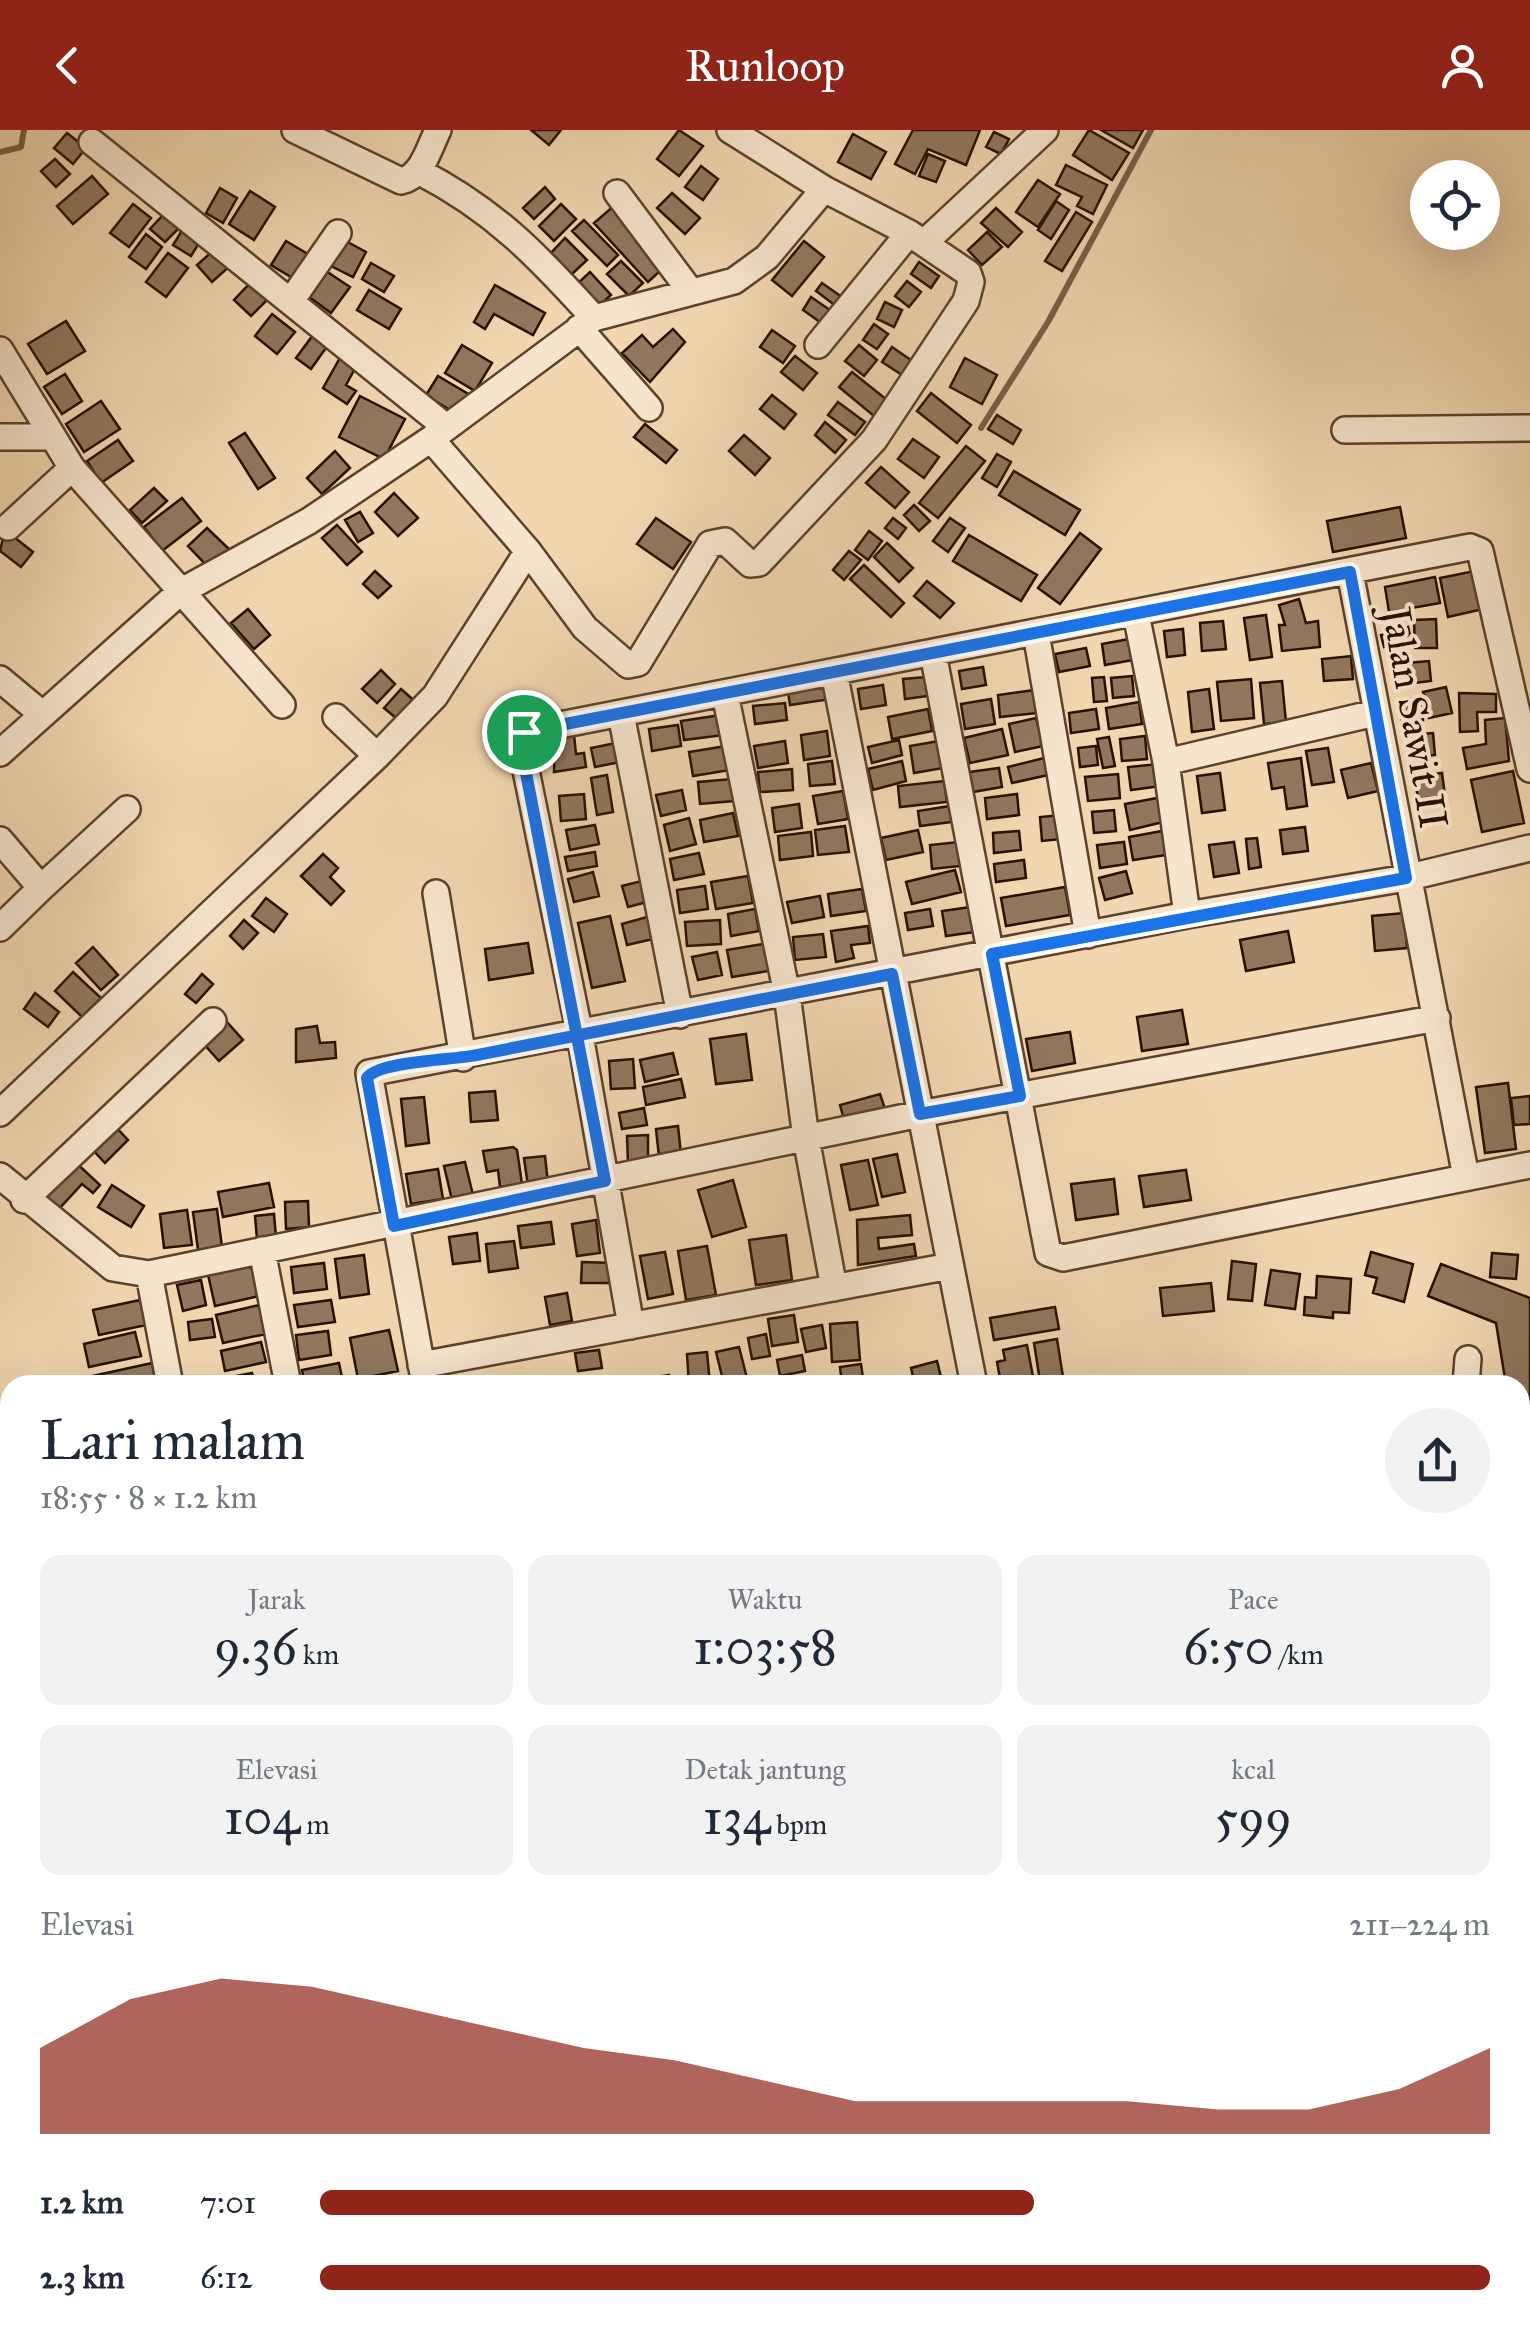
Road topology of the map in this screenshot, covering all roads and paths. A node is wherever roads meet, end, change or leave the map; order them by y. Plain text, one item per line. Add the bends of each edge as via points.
1 (296, 130) edge
2 (438, 130) edge
3 (730, 130) edge
4 (1045, 130) edge
5 (92, 142) dead end
6 (418, 171) junction
7 (824, 189) junction
8 (618, 194) dead end
9 (338, 234) dead end
10 (916, 238) junction
11 (691, 292) junction
12 (291, 301) junction
13 (587, 323) junction
14 (818, 345) dead end
15 (0, 350) edge
16 (649, 408) dead end
17 (1530, 428) edge
18 (1345, 430) dead end
19 (438, 433) junction
20 (52, 437) junction
21 (0, 438) edge
22 (72, 468) junction
23 (8, 527) dead end
24 (528, 550) junction
25 (1350, 572) junction
26 (180, 592) junction
27 (1136, 614) junction
28 (1036, 633) junction
29 (933, 653) junction
30 (834, 672) junction
31 (0, 680) edge
32 (725, 694) junction
33 (282, 705) dead end
34 (1375, 713) junction
35 (42, 714) junction
36 (622, 714) junction
37 (336, 717) dead end
38 (0, 753) edge
39 (377, 756) junction
40 (1166, 762) junction
41 (1530, 769) edge
42 (127, 809) dead end
43 (0, 840) edge
44 (1530, 848) edge
45 (1406, 878) junction
46 (41, 888) junction
47 (436, 892) dead end
48 (1187, 915) junction
49 (0, 928) edge
50 (1088, 934) junction
51 (992, 954) junction
52 (892, 974) junction
53 (788, 994) junction
54 (680, 1016) junction
55 (1438, 1018) junction
56 (213, 1022) dead end
57 (580, 1035) junction
58 (462, 1058) junction
59 (1020, 1096) junction
60 (0, 1113) edge
61 (920, 1114) junction
62 (806, 1138) junction
63 (1530, 1165) edge
64 (0, 1176) edge
65 (1466, 1177) junction
66 (605, 1181) junction
67 (24, 1200) junction
68 (394, 1226) junction
69 (262, 1250) junction
70 (950, 1266) junction
71 (150, 1274) junction
72 (834, 1288) junction
73 (631, 1326) junction
74 (1468, 1359) dead end
75 (168, 1375) edge
76 (286, 1375) edge
77 (423, 1375) edge
78 (972, 1375) edge
79 (1467, 1375) edge

1 - 6 street via 401,181
2 - 6 street
3 - 7 street
4 - 10 street
5 - 12 street
6 - 13 street via 489,212 528,244
7 - 10 street
7 - 11 street via 752,272
8 - 11 street
9 - 12 street
10 - 14 street
10 - 24 street via 968,273 970,291 874,440 759,562 750,564 725,541 710,544 638,663 623,663 585,628
11 - 13 street
12 - 19 street
13 - 16 street
13 - 19 street
15 - 20 street
17 - 18 street
19 - 24 street
19 - 26 street via 309,521
20 - 21 street
20 - 22 street
22 - 23 street
22 - 26 street
24 - 39 street via 435,696
25 - 27 street
25 - 34 street, Jalan Sawit II
25 - 41 street via 1470,546 1480,551
26 - 33 street
26 - 35 street
27 - 28 street
27 - 40 street
28 - 29 street
28 - 50 street
29 - 30 street
29 - 51 street
30 - 32 street
30 - 52 street
31 - 35 street
32 - 36 street
32 - 53 street
34 - 40 street
34 - 45 street, Jalan Sawit II
35 - 38 street
36 - 54 street
36 - 57 street via 521,736
37 - 39 street
39 - 60 street
40 - 48 street
42 - 46 street
43 - 46 street
44 - 45 street
45 - 48 street
45 - 55 street, Jalan Sawit II
46 - 49 street
47 - 58 street
48 - 50 street
50 - 51 street
51 - 52 street
51 - 59 street
52 - 53 street
52 - 61 street
53 - 54 street
53 - 62 street
54 - 57 street
55 - 59 street
55 - 65 street, Jalan Sawit II
56 - 67 street
57 - 58 street
57 - 66 street
58 - 68 street via 382,1068 367,1078
59 - 61 street
59 - 65 street via 1048,1252 1058,1258
61 - 62 street
61 - 70 street
62 - 66 street
62 - 72 street
63 - 65 street
64 - 67 street
66 - 68 street
66 - 73 street
67 - 71 street via 113,1268
68 - 69 street
68 - 77 street
69 - 71 street
69 - 76 street
70 - 72 street
70 - 78 street
71 - 75 street
72 - 73 street
73 - 77 street
74 - 79 street

